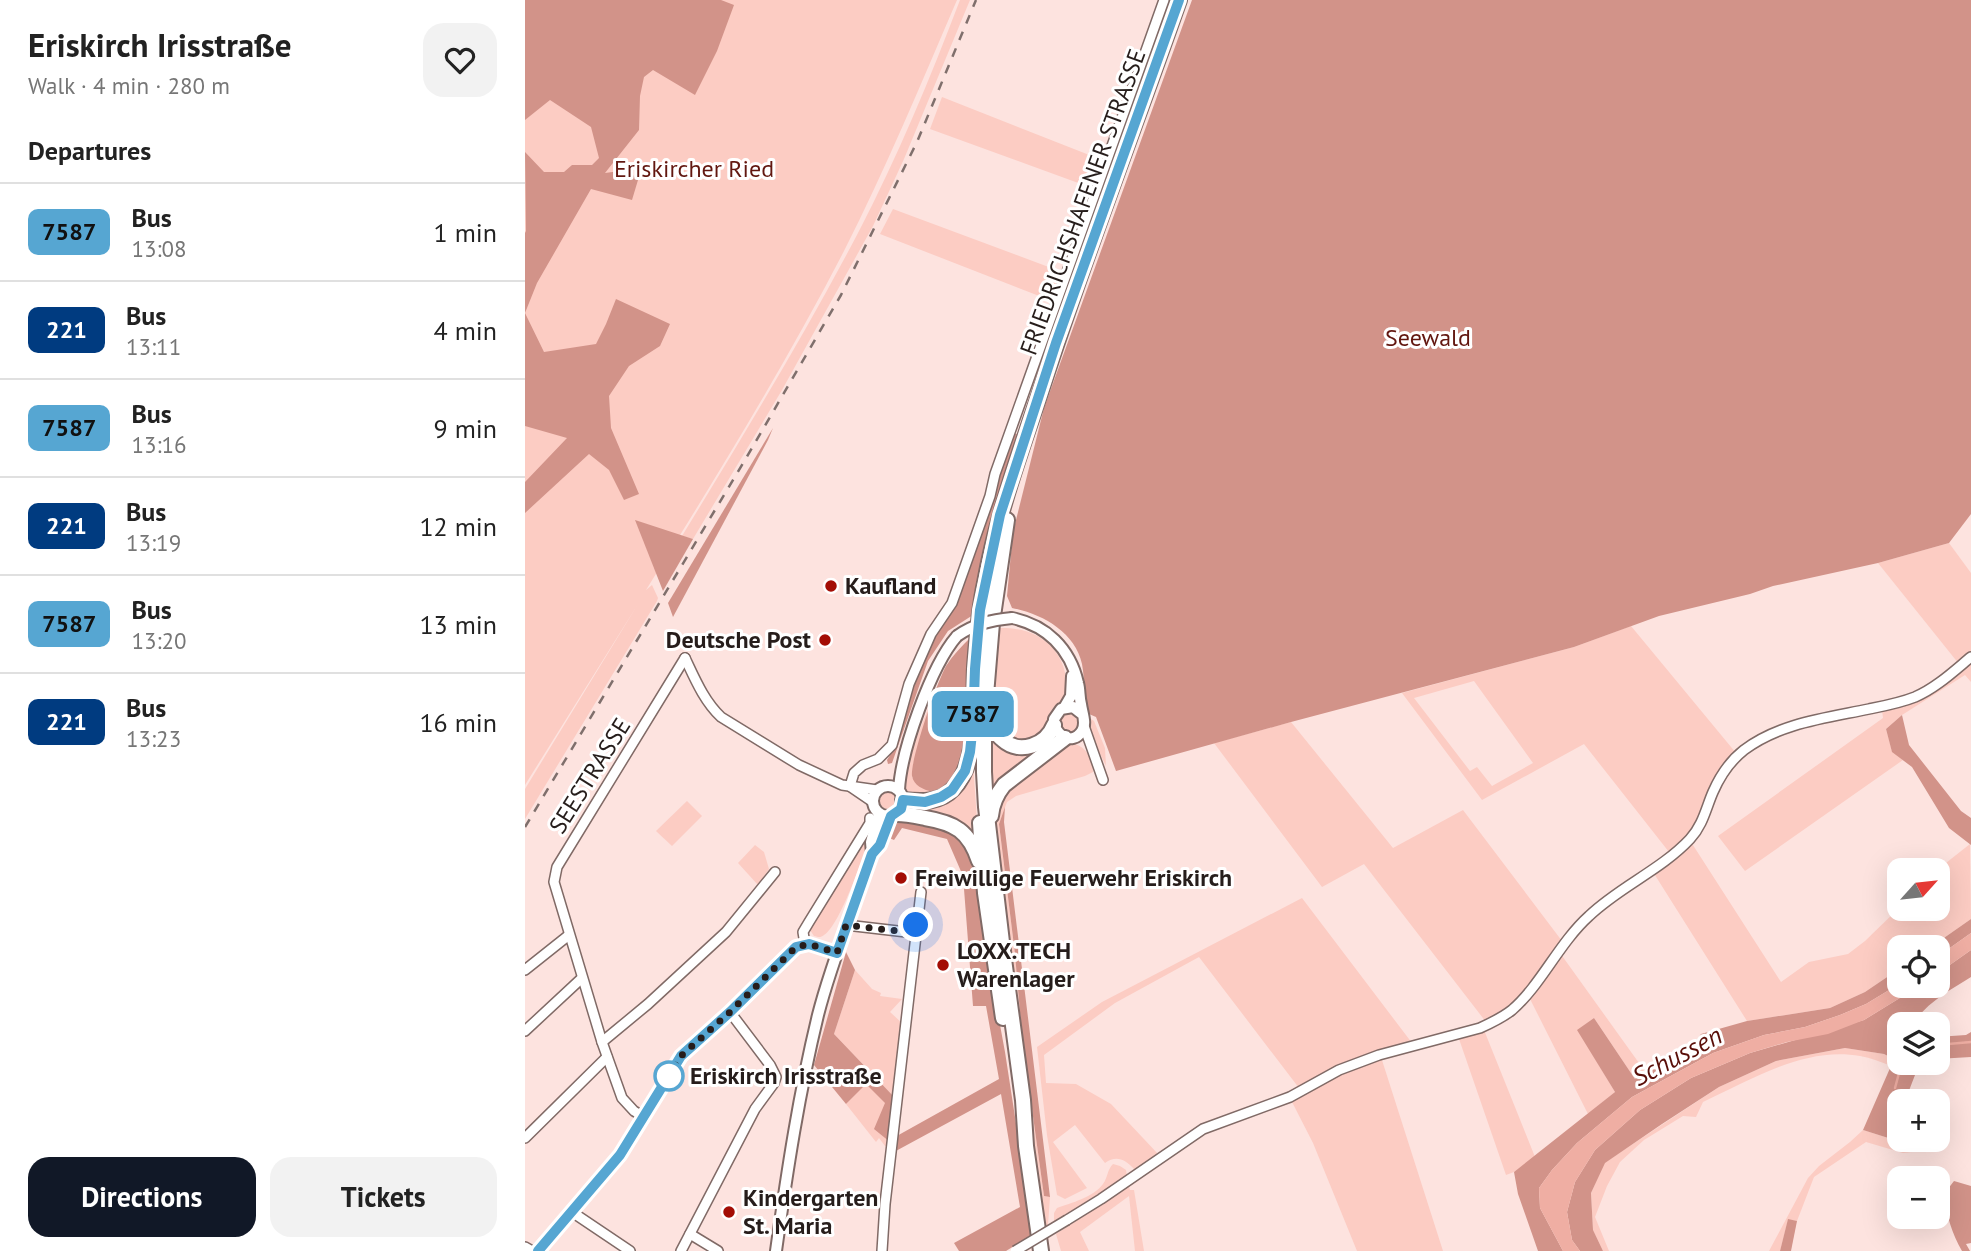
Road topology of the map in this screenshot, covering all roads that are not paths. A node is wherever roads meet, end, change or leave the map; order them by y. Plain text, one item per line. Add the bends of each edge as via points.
1 (1164, 0) edge
2 (1179, 0) edge
3 (1017, 460) junction
4 (1971, 657) edge
5 (1072, 666) junction
6 (988, 674) junction
7 (1063, 708) junction
8 (1083, 720) junction
9 (973, 724) junction
10 (1054, 725) junction
11 (1070, 737) junction
12 (1092, 750) junction
13 (1103, 780) dead end
14 (850, 786) junction
15 (877, 790) junction
16 (897, 792) junction
17 (873, 802) junction
18 (884, 816) junction
19 (992, 846) junction
20 (775, 872) dead end
21 (921, 892) dead end
22 (985, 893) junction
23 (846, 925) junction
24 (915, 933) junction
25 (569, 935) junction
26 (805, 944) junction
27 (837, 953) junction
28 (525, 970) edge
29 (582, 978) junction
30 (730, 1012) junction
31 (525, 1031) edge
32 (601, 1042) junction
33 (607, 1057) junction
34 (644, 1117) junction
35 (525, 1138) edge
36 (1026, 1146) junction
37 (572, 1212) junction
38 (690, 1234) junction
39 (525, 1247) edge
40 (532, 1251) edge
41 (538, 1251) edge
42 (630, 1251) edge
43 (681, 1251) edge
44 (717, 1251) edge
45 (776, 1251) edge
46 (882, 1251) edge
47 (1015, 1251) edge
48 (1041, 1251) edge

1 - 14 street via 952,603 930,634 892,745 854,773
2 - 3 main road, FRIEDRICHSHAFENER STRASSE
3 - 6 main road
3 - 9 main road via 985,583 976,647
4 - 47 street, bridge via 1916,696 1796,725 1764,736 1742,752 1719,780 1690,839 1589,915 1524,998 1496,1021 1356,1063 1290,1097 1203,1129
5 - 7 street via 1071,696
5 - 8 street
5 - 16 street, bridge via 1048,633 1012,618 979,624 957,636 946,648 924,696 899,771
6 - 10 main road via 989,717 1002,740 1027,747 1041,742
6 - 19 main road via 984,772
7 - 8 street via 1076,708
7 - 10 street
8 - 11 street via 1080,734
8 - 12 street
9 - 16 main road via 965,771 952,790 925,802
9 - 22 main road
10 - 11 street via 1058,733
11 - 12 street
11 - 19 main road via 998,793 991,814
12 - 13 street
14 - 15 street, SEESTRASSE
14 - 17 street, SEESTRASSE
14 - 25 street, SEESTRASSE via 799,765 721,717 702,693 685,658 557,867 554,882
15 - 16 street via 883,787
15 - 17 street
16 - 18 street via 903,806
17 - 18 street
18 - 22 main road via 905,814 938,820 964,833 976,853
18 - 23 street via 871,842 872,854
18 - 26 street via 870,823 803,932
19 - 36 main road
20 - 32 street via 726,932
21 - 24 street
22 - 36 main road
23 - 24 street
23 - 27 street
24 - 46 street
25 - 28 street
25 - 29 street, SEESTRASSE
26 - 27 street
26 - 30 street via 791,951
27 - 45 street via 802,1084
29 - 31 street
29 - 32 street, SEESTRASSE
30 - 34 street via 681,1056
30 - 38 street via 770,1065 775,1083 755,1110
32 - 33 street, SEESTRASSE
33 - 34 street, SEESTRASSE via 624,1103
33 - 35 street
34 - 37 street via 620,1155
36 - 48 main road
37 - 41 street
37 - 42 street
38 - 43 street
38 - 44 street
39 - 40 street

